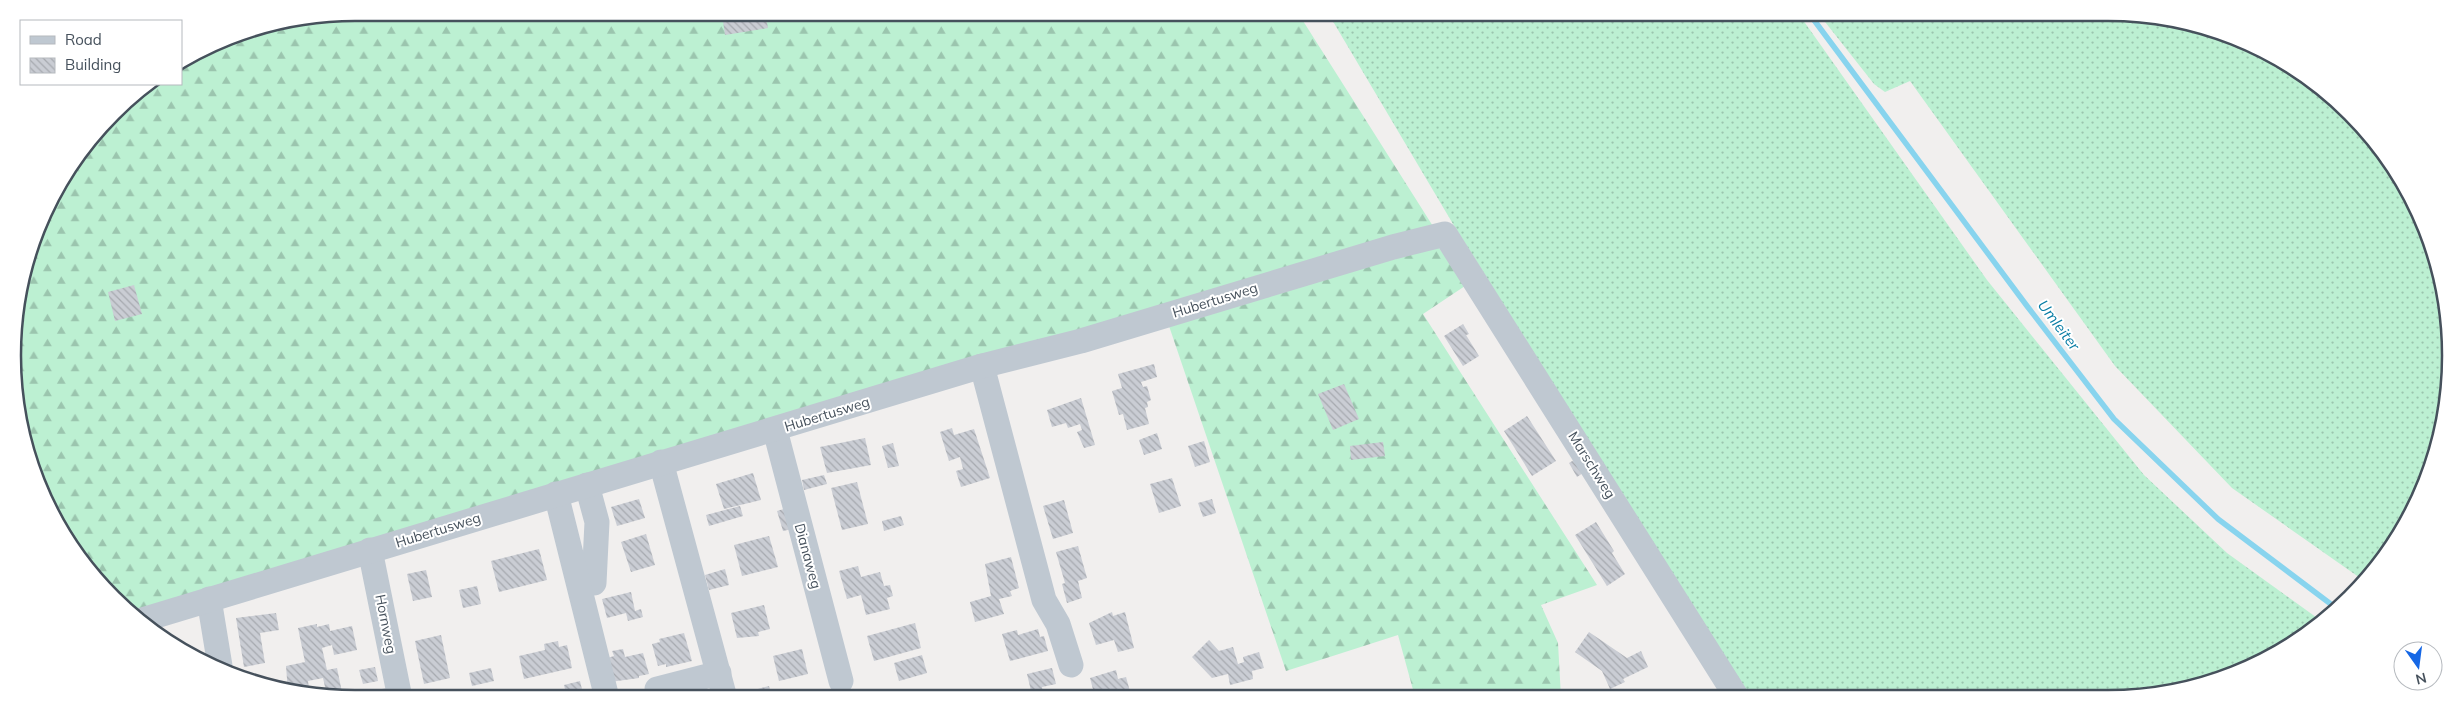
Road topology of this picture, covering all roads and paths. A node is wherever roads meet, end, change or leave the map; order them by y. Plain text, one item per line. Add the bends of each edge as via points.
1 (1445, 234) joint
2 (982, 366) junction
3 (775, 430) junction
4 (661, 462) junction
5 (587, 485) junction
6 (556, 494) junction
7 (370, 550) junction
8 (594, 584) dead end
9 (209, 599) junction
10 (148, 617) edge
11 (219, 660) edge
12 (1070, 665) dead end
13 (719, 673) junction
14 (841, 681) dead end
15 (657, 689) dead end
16 (398, 690) edge
17 (605, 690) edge
18 (723, 690) edge
19 (1732, 690) edge

1 - 2 street, Hubertusweg via 1081,341
1 - 19 street, Marschweg
2 - 3 street, Hubertusweg
2 - 12 street via 1044,600 1058,624
3 - 4 street, Hubertusweg
3 - 14 street, Dianaweg
4 - 5 street, Hubertusweg
4 - 13 street
5 - 6 street, Hubertusweg
5 - 8 street via 597,522
6 - 7 street, Hubertusweg
6 - 17 street
7 - 9 street, Hubertusweg
7 - 16 street, Hornweg
9 - 10 street, Hubertusweg
9 - 11 street
13 - 15 street
13 - 18 street

